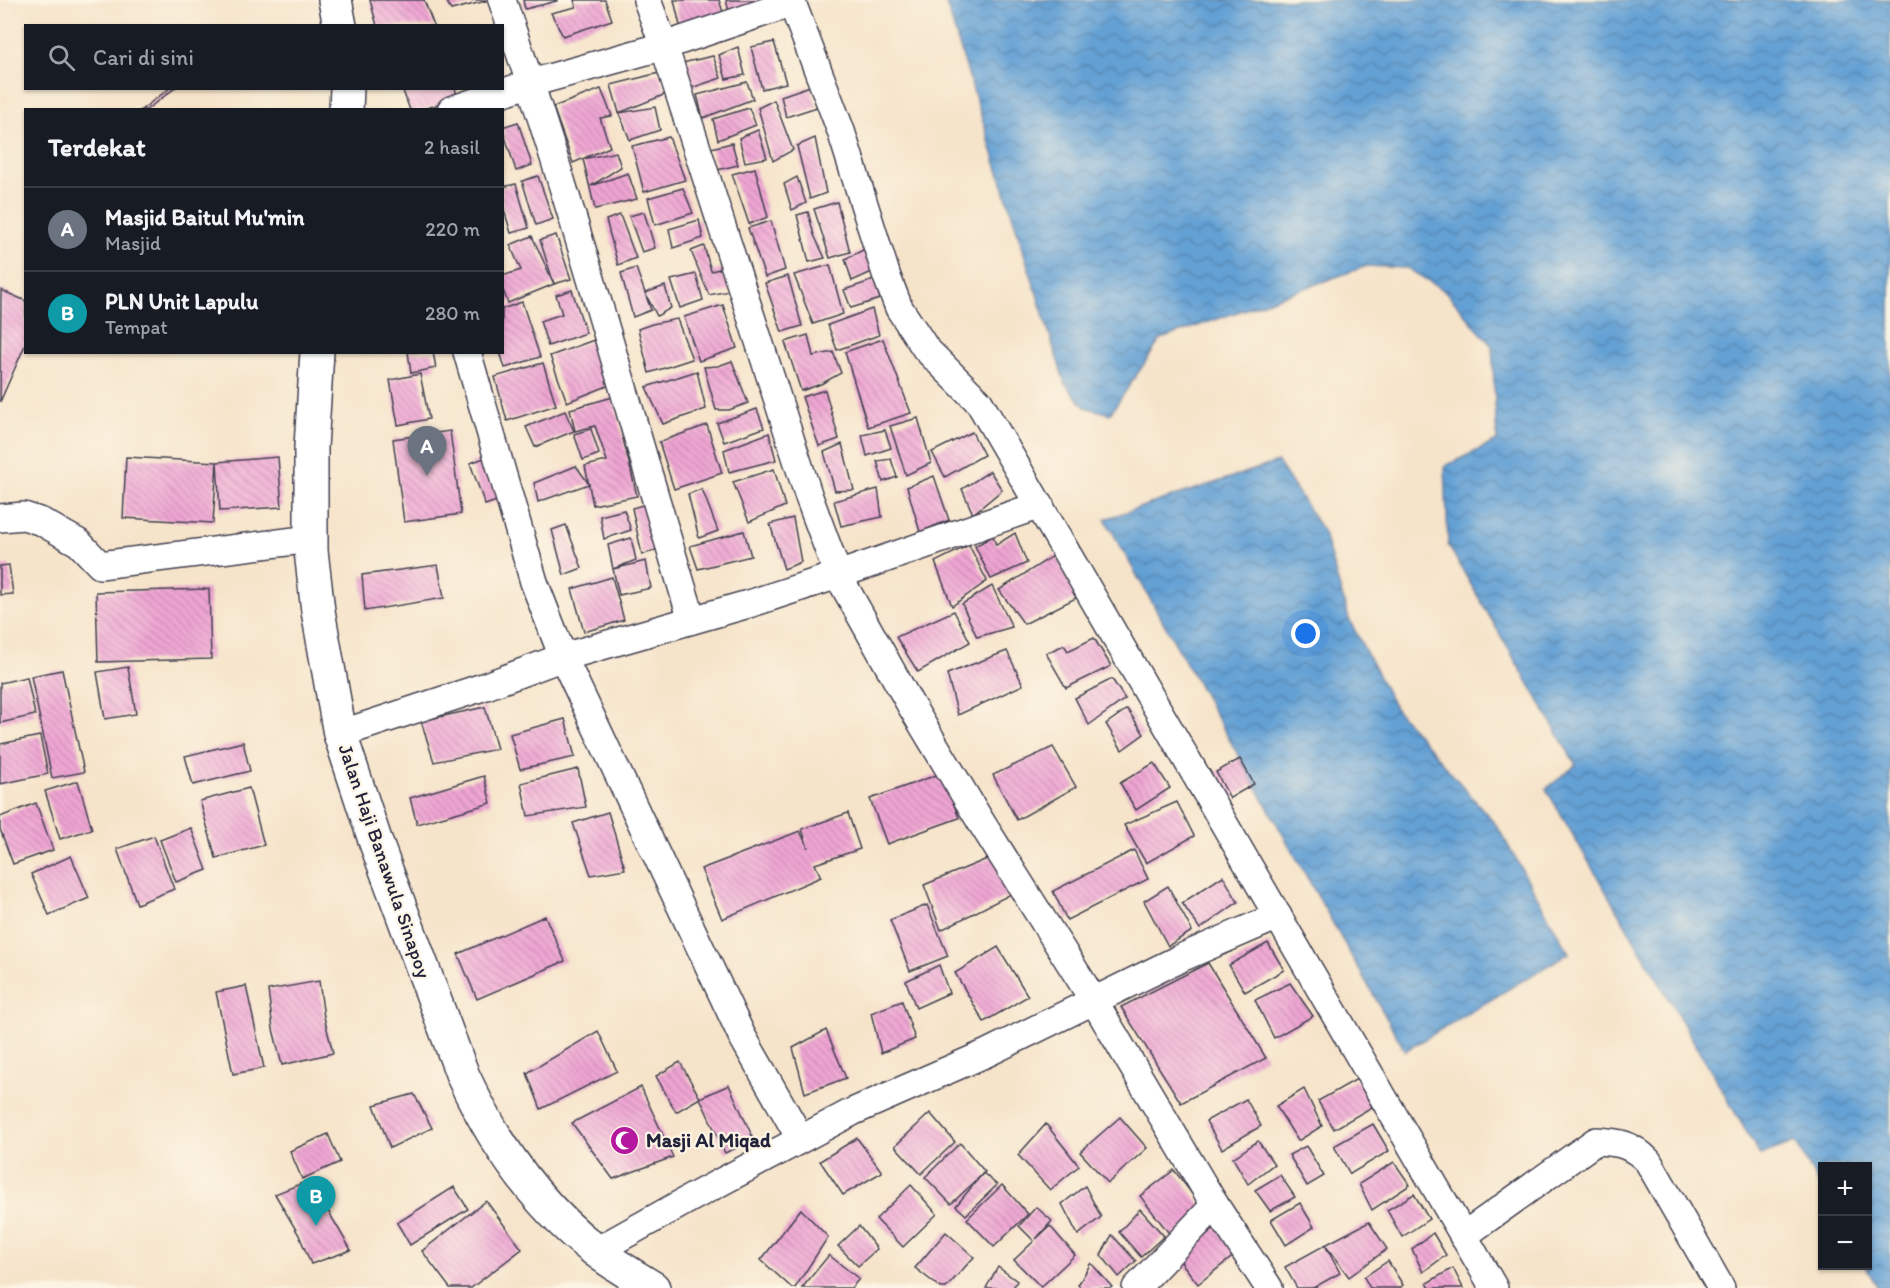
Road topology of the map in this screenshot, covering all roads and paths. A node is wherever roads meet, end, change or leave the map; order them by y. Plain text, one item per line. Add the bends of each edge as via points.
1 (334, 0) edge
2 (502, 0) edge
3 (647, 0) edge
4 (792, 1) edge
5 (340, 24) edge
6 (664, 46) junction
7 (531, 83) junction
8 (347, 90) edge
9 (346, 108) edge
10 (457, 108) edge
11 (317, 354) edge
12 (467, 354) edge
13 (1040, 505) junction
14 (0, 518) edge
15 (311, 539) junction
16 (838, 575) junction
17 (692, 620) junction
18 (563, 657) junction
19 (340, 734) junction
20 (1278, 916) junction
21 (1094, 1001) junction
22 (800, 1138) junction
23 (1215, 1205) junction
24 (1463, 1236) junction
25 (596, 1251) junction
26 (653, 1288) edge
27 (1136, 1288) edge
28 (1269, 1288) edge
29 (1494, 1288) edge
30 (1721, 1288) edge

1 - 5 highway
2 - 7 street
3 - 6 street
4 - 6 street
4 - 13 street via 841,131 899,308 926,349 979,402
6 - 7 street
6 - 16 street
7 - 10 street
7 - 17 street
8 - 9 highway
11 - 15 highway, Jalan Haji Banawula Sinapoy
12 - 18 street via 534,582
13 - 16 street
13 - 20 street
14 - 15 street via 24,516 42,522 79,543 100,564
15 - 19 highway, Jalan Haji Banawula Sinapoy via 318,611
16 - 17 street
16 - 21 street via 910,704
17 - 18 street
18 - 19 street
18 - 22 street via 741,1036
19 - 25 highway, Jalan Haji Banawula Sinapoy via 407,928 480,1113 519,1174 558,1219
20 - 21 street
20 - 24 street
21 - 22 street
21 - 23 street
22 - 25 street
23 - 27 street
23 - 28 street
24 - 29 street
24 - 30 street via 1596,1141 1621,1142 1648,1161
25 - 26 highway, Jalan Haji Banawula Sinapoy

